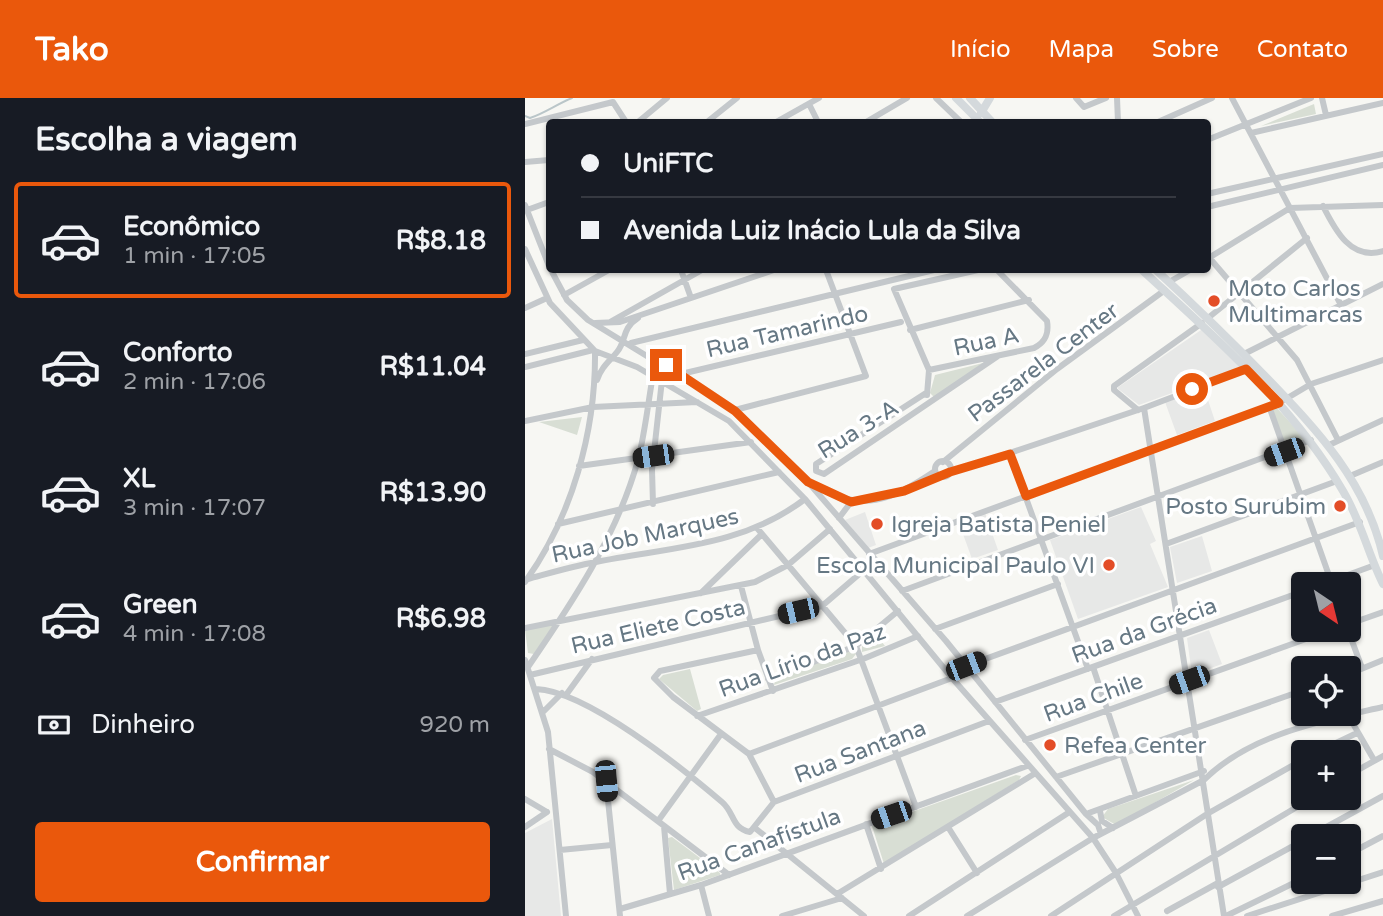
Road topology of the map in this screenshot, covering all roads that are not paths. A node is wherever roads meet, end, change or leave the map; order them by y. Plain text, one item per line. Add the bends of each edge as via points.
1 (667, 98) edge
2 (737, 98) edge
3 (819, 98) edge
4 (907, 98) edge
5 (936, 98) edge
6 (956, 98) edge
7 (970, 98) edge
8 (990, 98) edge
9 (1076, 98) edge
10 (1106, 98) edge
11 (1117, 98) edge
12 (1212, 98) edge
13 (1233, 98) edge
14 (1311, 98) edge
15 (1322, 98) edge
16 (1383, 103) edge
17 (809, 104) junction
18 (1326, 115) junction
19 (981, 118) edge
20 (624, 119) edge
21 (642, 119) edge
22 (711, 119) edge
23 (782, 119) edge
24 (816, 119) edge
25 (871, 119) edge
26 (957, 119) edge
27 (1118, 119) edge
28 (1165, 119) edge
29 (525, 124) edge
30 (1249, 130) junction
31 (1211, 139) edge
32 (1383, 154) edge
33 (546, 160) edge
34 (525, 162) edge
35 (1383, 165) edge
36 (1275, 178) junction
37 (1280, 189) junction
38 (1211, 193) edge
39 (546, 203) edge
40 (1383, 205) edge
41 (1211, 206) edge
42 (1322, 206) junction
43 (526, 207) edge
44 (1290, 208) junction
45 (1307, 238) junction
46 (525, 249) edge
47 (546, 250) edge
48 (1383, 251) edge
49 (1211, 255) edge
50 (527, 260) edge
51 (1211, 260) edge
52 (553, 273) edge
53 (604, 273) edge
54 (682, 273) edge
55 (697, 273) edge
56 (765, 273) edge
57 (827, 273) edge
58 (921, 273) edge
59 (964, 273) edge
60 (1000, 273) edge
61 (1147, 273) edge
62 (1158, 273) edge
63 (1186, 273) edge
64 (684, 280) junction
65 (1383, 284) edge
66 (1167, 286) junction
67 (1240, 292) junction
68 (835, 293) junction
69 (564, 295) junction
70 (547, 298) junction
71 (691, 298) junction
72 (1029, 300) junction
73 (1341, 305) junction
74 (525, 308) edge
75 (649, 312) junction
76 (1205, 320) junction
77 (591, 321) junction
78 (901, 322) dead end
79 (605, 325) junction
80 (910, 330) junction
81 (851, 335) junction
82 (1279, 336) junction
83 (581, 337) junction
84 (621, 340) junction
85 (631, 343) junction
86 (594, 351) junction
87 (525, 354) edge
88 (1244, 355) junction
89 (998, 356) junction
90 (610, 358) junction
91 (1383, 360) edge
92 (525, 367) edge
93 (1246, 369) junction
94 (929, 370) junction
95 (681, 374) junction
96 (653, 375) junction
97 (662, 380) junction
98 (596, 382) junction
99 (1311, 384) junction
100 (926, 393) junction
101 (1283, 401) junction
102 (698, 402) junction
103 (932, 402) junction
104 (657, 406) junction
105 (1269, 406) junction
106 (593, 407) junction
107 (647, 407) junction
108 (1141, 409) junction
109 (735, 411) junction
110 (1383, 420) edge
111 (525, 421) edge
112 (1311, 440) junction
113 (1338, 440) junction
114 (751, 442) junction
115 (1329, 445) junction
116 (1152, 449) junction
117 (1284, 452) junction
118 (1010, 454) junction
119 (653, 456) junction
120 (638, 458) junction
121 (1339, 458) junction
122 (943, 461) junction
123 (1383, 462) edge
124 (579, 466) junction
125 (1327, 466) junction
126 (779, 472) junction
127 (950, 472) junction
128 (938, 473) junction
129 (1350, 476) junction
130 (1337, 481) junction
131 (808, 482) junction
132 (1300, 495) junction
133 (1026, 496) junction
134 (1159, 498) junction
135 (805, 499) junction
136 (851, 502) junction
137 (653, 504) junction
138 (621, 511) junction
139 (839, 518) junction
140 (1360, 522) junction
141 (558, 524) junction
142 (830, 529) junction
143 (760, 531) junction
144 (1315, 538) junction
145 (1381, 538) edge
146 (1042, 540) junction
147 (1166, 544) junction
148 (1367, 544) junction
149 (869, 554) junction
150 (1383, 556) edge
151 (595, 562) junction
152 (788, 565) junction
153 (1375, 565) junction
154 (864, 570) junction
155 (1328, 572) edge
156 (1358, 572) edge
157 (526, 581) edge
158 (1058, 584) junction
159 (1383, 584) edge
160 (741, 586) junction
161 (1174, 590) junction
162 (902, 591) junction
163 (700, 594) junction
164 (1291, 597) edge
165 (822, 606) junction
166 (898, 611) junction
167 (1383, 612) edge
168 (922, 614) junction
169 (562, 618) junction
170 (1361, 620) edge
171 (750, 622) junction
172 (909, 626) junction
173 (1073, 626) junction
174 (525, 628) edge
175 (935, 629) junction
176 (1182, 635) junction
177 (918, 636) junction
178 (946, 641) junction
179 (1297, 642) edge
180 (1352, 642) edge
181 (856, 646) junction
182 (758, 650) junction
183 (932, 651) junction
184 (592, 659) junction
185 (863, 659) junction
186 (1383, 660) edge
187 (526, 664) edge
188 (966, 666) junction
189 (1091, 668) junction
190 (1362, 668) joint
191 (530, 675) junction
192 (952, 678) junction
193 (768, 679) junction
194 (1189, 680) junction
195 (525, 682) edge
196 (536, 689) junction
197 (773, 691) junction
198 (564, 694) junction
199 (1291, 695) edge
200 (995, 702) junction
201 (881, 707) junction
202 (1383, 707) edge
203 (1106, 710) junction
204 (543, 712) junction
205 (1361, 712) edge
206 (697, 716) junction
207 (989, 721) junction
208 (1310, 726) edge
209 (1353, 726) edge
210 (1196, 728) junction
211 (1357, 733) junction
212 (721, 734) junction
213 (1025, 740) junction
214 (1342, 740) edge
215 (549, 749) junction
216 (749, 754) junction
217 (1121, 754) junction
218 (1383, 755) edge
219 (898, 756) junction
220 (1039, 757) junction
221 (1374, 761) junction
222 (1027, 766) junction
223 (1291, 766) edge
224 (1361, 768) edge
225 (1213, 770) junction
226 (1203, 771) junction
227 (1034, 774) junction
228 (690, 777) junction
229 (1056, 777) junction
230 (1204, 780) junction
231 (606, 781) junction
232 (1043, 785) junction
233 (1136, 796) junction
234 (1383, 796) edge
235 (525, 799) edge
236 (774, 802) junction
237 (916, 807) junction
238 (1292, 810) edge
239 (1100, 811) junction
240 (551, 812) junction
241 (1068, 813) junction
242 (1086, 814) junction
243 (1207, 814) junction
244 (661, 824) junction
245 (866, 824) junction
246 (1332, 824) edge
247 (525, 827) edge
248 (948, 827) junction
249 (755, 828) junction
250 (1112, 828) junction
251 (1101, 834) junction
252 (1383, 836) edge
253 (1093, 838) junction
254 (612, 845) junction
255 (1291, 847) edge
256 (1361, 848) edge
257 (560, 850) junction
258 (787, 853) junction
259 (1215, 857) junction
260 (881, 869) junction
261 (1383, 872) edge
262 (977, 873) junction
263 (1116, 873) junction
264 (729, 875) junction
265 (1291, 884) edge
266 (701, 885) junction
267 (1218, 885) junction
268 (670, 894) junction
269 (840, 896) junction
270 (1383, 901) edge
271 (1133, 904) junction
272 (1167, 911) dead end
273 (620, 912) edge
274 (566, 916) edge
275 (709, 916) edge
276 (782, 916) edge
277 (864, 916) edge
278 (909, 916) edge
279 (967, 916) edge
280 (1051, 916) edge
281 (1114, 916) edge
282 (1138, 916) edge
283 (1225, 916) edge
284 (1247, 916) edge
285 (1332, 916) edge

1 - 21 street
2 - 22 street
3 - 17 street
4 - 25 street
5 - 26 street
6 - 19 main road
7 - 19 main road
8 - 19 main road
9 - 10 street via 1084,107
11 - 27 street
12 - 28 street
13 - 30 street
14 - 30 street
15 - 18 street
16 - 18 street
17 - 23 street
17 - 24 street
18 - 30 street
20 - 29 street via 613,102
30 - 31 street
30 - 36 street
32 - 36 street
33 - 34 street
35 - 37 street
36 - 37 street
36 - 38 street
37 - 41 street
37 - 44 street
39 - 43 street
40 - 42 street
42 - 44 street
42 - 48 street via 1338,234 1354,249
43 - 47 street
44 - 45 street
44 - 49 street
45 - 67 street
45 - 73 street
46 - 50 street
50 - 70 street
51 - 67 street
52 - 69 street
53 - 69 street
54 - 64 street
55 - 64 street
56 - 71 street
57 - 68 street
58 - 68 street
59 - 80 street via 894,288
60 - 72 street
61 - 66 main road
62 - 66 main road
63 - 66 street, Passarela Center
64 - 71 street
64 - 79 street
65 - 73 street
66 - 76 main road
66 - 122 street, Passarela Center
67 - 76 street
67 - 82 street
68 - 81 street
68 - 85 street
69 - 77 street
70 - 74 street
70 - 83 street
71 - 75 street
72 - 80 street
72 - 89 street, Rua A via 1047,321 1046,337 1034,348
73 - 82 street
75 - 79 street
75 - 84 street via 630,324
76 - 88 main road
76 - 93 main road
76 - 108 street via 1114,386
77 - 79 street
77 - 83 street via 581,325
77 - 84 street
78 - 81 street, Rua Tamarindo
80 - 94 street
81 - 95 street, Rua Tamarindo
81 - 109 street via 864,377
82 - 88 street
82 - 99 street
83 - 86 street
83 - 87 street
84 - 85 street
84 - 90 street
85 - 95 street
86 - 90 street
86 - 92 street
86 - 98 street
88 - 101 main road
89 - 94 street, Rua A
89 - 103 street, Rua 3-A
90 - 96 street
90 - 98 street
91 - 99 street
93 - 101 main road
93 - 108 street
94 - 100 street
95 - 109 street
96 - 97 street
96 - 107 street
97 - 102 street
97 - 104 street
98 - 106 street
99 - 101 street
99 - 113 street
100 - 103 street
100 - 103 street, Rua 3-A via 816,464 815,469 824,474
101 - 105 street
101 - 112 main road
101 - 115 main road
102 - 104 street
102 - 114 street via 729,421
104 - 107 street
104 - 119 street
105 - 116 street
105 - 117 street
106 - 107 street
106 - 111 street
106 - 124 street
107 - 120 street
108 - 116 street
108 - 118 street
109 - 131 street
110 - 113 street
112 - 117 street
112 - 125 main road
113 - 115 street
114 - 119 street
114 - 126 street
115 - 121 main road
116 - 133 street
116 - 134 street
117 - 132 street
117 - 134 street
118 - 127 street
118 - 133 street
119 - 120 street
119 - 137 street
120 - 124 street
120 - 138 street
121 - 125 main road via 1331,458
121 - 129 main road
122 - 127 street
122 - 128 street, Passarela Center
123 - 129 street
124 - 141 street
125 - 130 main road
126 - 135 street
126 - 137 street
127 - 128 street
128 - 136 street via 904,491
129 - 145 main road
130 - 132 street
130 - 140 main road
131 - 136 street
131 - 139 street
132 - 144 street
132 - 147 street
133 - 146 street
133 - 149 street
134 - 146 street
134 - 147 street
135 - 142 street
135 - 143 street, Rua Job Marques
136 - 139 street
137 - 138 street
138 - 141 street
138 - 151 street
139 - 149 street
140 - 144 street
140 - 148 main road
141 - 157 street
142 - 152 street
142 - 154 street
143 - 151 street, Rua Job Marques
143 - 152 street
143 - 163 street
144 - 155 street
144 - 161 street
145 - 148 main road via 1375,548
145 - 150 main road
146 - 158 street
146 - 162 street
147 - 161 street
148 - 153 main road
149 - 162 street
151 - 157 street, Rua Job Marques
151 - 169 street
152 - 160 street
152 - 165 street
153 - 156 street
153 - 159 main road
154 - 165 street, Rua Eliete Costa
154 - 166 street
158 - 173 street
158 - 175 street
160 - 163 street
160 - 171 street
161 - 173 street
161 - 176 street
162 - 168 street
163 - 169 street
164 - 176 street, Rua da Grécia
165 - 171 street, Rua Eliete Costa
165 - 181 street
166 - 172 street
166 - 181 street
167 - 170 street
168 - 172 street via 918,623
168 - 175 street
169 - 174 street
169 - 187 street
171 - 182 street
171 - 184 street, Rua Eliete Costa
172 - 177 street
173 - 188 street
173 - 189 street
175 - 178 street
176 - 189 street, Rua da Grécia
176 - 194 street
177 - 183 street
177 - 185 street, Rua Lírio da Paz
178 - 183 street
178 - 188 street
179 - 194 street, Rua Chile
180 - 190 street
181 - 185 street
181 - 193 street
182 - 193 street
182 - 206 street via 660,671 655,676 657,684
183 - 192 street
184 - 191 street, Rua Eliete Costa
184 - 198 street
185 - 197 street, Rua Lírio da Paz
185 - 201 street
186 - 190 street
187 - 191 street
188 - 200 street
189 - 200 street, Rua da Grécia
189 - 203 street
191 - 195 street
191 - 196 street
192 - 201 street
192 - 207 street
193 - 197 street
194 - 203 street, Rua Chile
194 - 210 street
196 - 198 street
196 - 204 street
197 - 206 street, Rua Lírio da Paz
198 - 204 street
198 - 228 street via 605,715
199 - 210 street
200 - 213 street
201 - 216 street
201 - 219 street
202 - 205 street
203 - 213 street, Rua Chile
203 - 217 street
204 - 215 street
206 - 212 street
207 - 219 street, Rua Santana
207 - 222 street
208 - 225 street via 1272,737
209 - 211 street
210 - 217 street
210 - 226 street
211 - 214 street
211 - 221 street
212 - 216 street
212 - 228 street
213 - 220 street
215 - 231 street
215 - 240 street
216 - 236 street
217 - 229 street
217 - 233 street
218 - 221 street
219 - 236 street, Rua Santana
219 - 237 street
220 - 222 street, Rua Canafístula via 1031,758
220 - 229 street
221 - 224 street
222 - 227 street
222 - 237 street, Rua Canafístula
223 - 243 street
225 - 226 street
225 - 230 street
226 - 230 street
226 - 233 street
227 - 232 street
227 - 248 street
228 - 244 street
228 - 249 street via 726,805 740,828 750,832
229 - 232 street via 1053,784
229 - 242 street
230 - 243 street
230 - 250 street
231 - 244 street
231 - 254 street
232 - 241 street
233 - 239 street
234 - 246 street
235 - 240 street
236 - 249 street, Rua Santana
237 - 245 street, Rua Canafístula
238 - 259 street
239 - 242 street
239 - 250 street via 1102,821
240 - 247 street
240 - 257 street
241 - 253 street
241 - 262 street
242 - 251 street
243 - 259 street
243 - 263 street
244 - 264 street
244 - 268 street
245 - 258 street, Rua Canafístula
245 - 260 street
248 - 260 street
248 - 262 street
249 - 258 street
250 - 251 street
251 - 253 street
252 - 256 street
253 - 263 street
253 - 279 street
254 - 257 street
254 - 273 street
255 - 267 street
257 - 274 street
258 - 264 street, Rua Canafístula
258 - 269 street
259 - 267 street
259 - 271 street
260 - 269 street
261 - 284 street
262 - 278 street
263 - 271 street
263 - 280 street
264 - 266 street, Rua Canafístula
265 - 283 street
266 - 268 street, Rua Canafístula
266 - 275 street
267 - 272 street
267 - 283 street
268 - 273 street, Rua Canafístula
269 - 276 street
269 - 277 street
270 - 285 street
271 - 281 street
271 - 282 street

